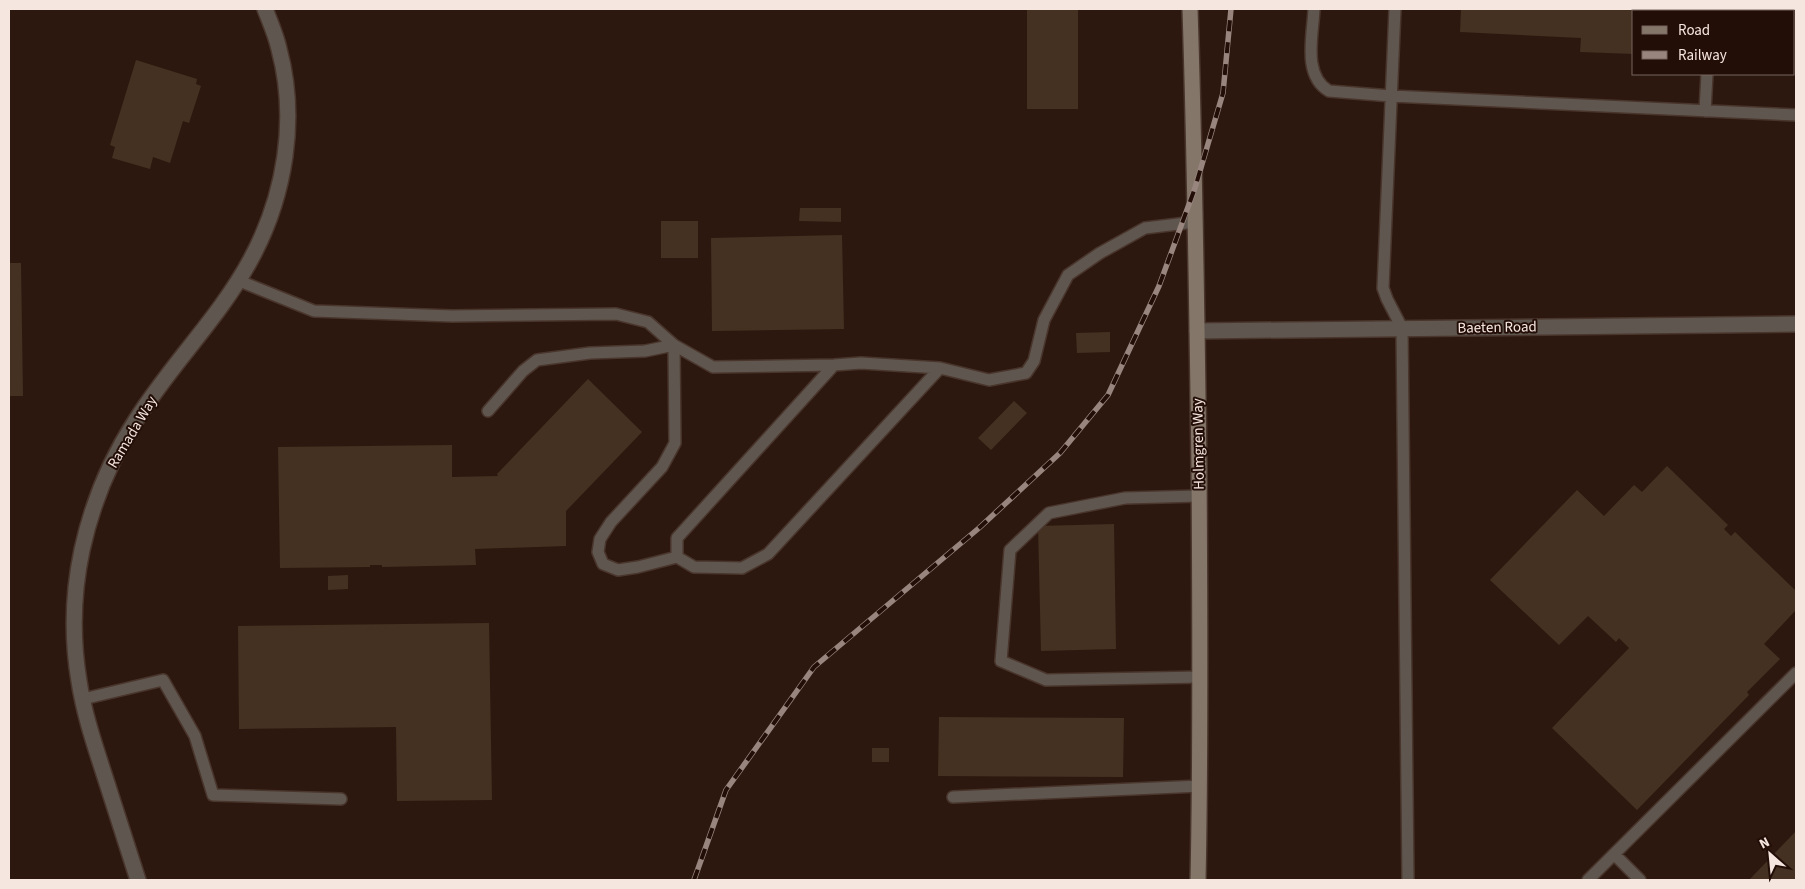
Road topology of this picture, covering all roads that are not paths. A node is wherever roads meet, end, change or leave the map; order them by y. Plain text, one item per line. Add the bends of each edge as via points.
1 (265, 9) edge
2 (1190, 9) edge
3 (1314, 9) edge
4 (1395, 9) edge
5 (1707, 75) edge
6 (1391, 96) junction
7 (1705, 111) junction
8 (1796, 115) edge
9 (1195, 222) junction
10 (238, 280) junction
11 (1796, 324) edge
12 (1402, 328) junction
13 (1197, 330) junction
14 (674, 345) junction
15 (834, 365) junction
16 (940, 368) junction
17 (488, 411) dead end
18 (1199, 496) junction
19 (677, 557) junction
20 (1796, 672) edge
21 (1201, 677) junction
22 (83, 699) junction
23 (1200, 786) junction
24 (953, 797) dead end
25 (341, 799) dead end
26 (1614, 854) junction
27 (138, 880) edge
28 (1198, 880) edge
29 (1408, 880) edge
30 (1588, 880) edge
31 (1640, 880) edge

1 - 10 street, Ramada Way via 279,49 286,86 287,136 282,176 269,221
2 - 9 street, Holmgren Way
3 - 6 lane via 1311,60 1312,71 1321,86 1329,91
4 - 6 lane
5 - 7 lane
6 - 7 lane
6 - 12 lane via 1383,288
7 - 8 lane
9 - 13 street, Holmgren Way
9 - 16 lane via 1145,228 1068,275 1044,320 1034,361 1026,373 989,380
10 - 14 lane via 314,311 452,316 616,314 648,322
10 - 22 street, Ramada Way via 136,419 110,465 93,508 75,597 75,643
11 - 12 street, Baeten Road
12 - 13 street, Baeten Road
12 - 29 lane
13 - 18 street, Holmgren Way
14 - 15 lane via 713,367
14 - 17 lane via 645,351 590,353 537,360
14 - 19 lane via 675,443 662,467 600,539 598,552 603,564 618,570
15 - 16 lane via 861,363
15 - 19 lane via 677,538
16 - 19 lane via 768,554 742,568 694,567
18 - 21 street, Holmgren Way
18 - 21 lane via 1125,498 1049,513 1010,550 1001,661 1046,680
20 - 26 lane
21 - 23 street, Holmgren Way
22 - 25 lane via 163,680 195,736 213,794
22 - 27 street, Ramada Way via 90,733
23 - 24 lane
23 - 28 street, Holmgren Way
26 - 30 lane
26 - 31 lane

